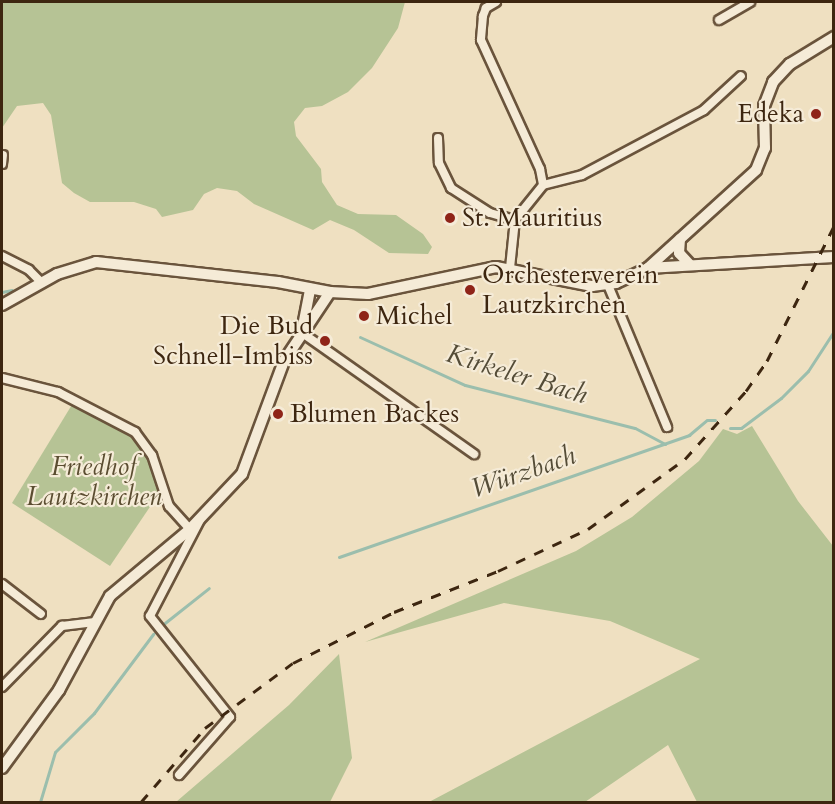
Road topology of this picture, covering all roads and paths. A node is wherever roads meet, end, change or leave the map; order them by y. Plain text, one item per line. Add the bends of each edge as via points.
1 (496, 2) edge
2 (750, 2) edge
3 (719, 20) dead end
4 (834, 37) edge
5 (741, 76) dead end
6 (438, 138) dead end
7 (3, 154) edge
8 (2, 164) edge
9 (543, 185) junction
10 (514, 220) junction
11 (680, 239) junction
12 (2, 256) edge
13 (834, 257) edge
14 (690, 265) junction
15 (510, 268) junction
16 (648, 268) junction
17 (42, 283) junction
18 (609, 285) junction
19 (310, 289) junction
20 (330, 292) junction
21 (2, 305) edge
22 (301, 332) junction
23 (2, 378) edge
24 (668, 427) dead end
25 (474, 454) dead end
26 (200, 520) junction
27 (190, 529) junction
28 (2, 585) edge
29 (41, 614) dead end
30 (93, 622) junction
31 (2, 687) edge
32 (2, 768) edge
33 (179, 775) dead end

1 - 9 street via 486,8 481,40 540,169
2 - 3 street
4 - 11 main road via 779,73 764,106 765,148 756,170
5 - 9 street via 704,110 582,175
6 - 10 street via 439,163 451,188 490,213
7 - 8 street
9 - 10 street
10 - 15 street
11 - 14 main road via 679,253
11 - 16 main road
12 - 17 street via 29,270
13 - 14 main road
14 - 16 main road
15 - 18 main road via 578,285
15 - 20 main road via 480,269 381,292
16 - 18 main road
17 - 19 main road via 72,268 103,262
17 - 21 main road
18 - 24 street
19 - 20 main road
19 - 22 main road
20 - 22 main road
22 - 25 street
22 - 26 main road via 278,376 242,474
23 - 27 street via 58,392 135,432 152,455 169,506
26 - 27 main road
26 - 33 street via 150,616 230,717
27 - 30 main road via 111,596
28 - 29 street
30 - 31 street via 62,626
30 - 32 main road via 59,690

